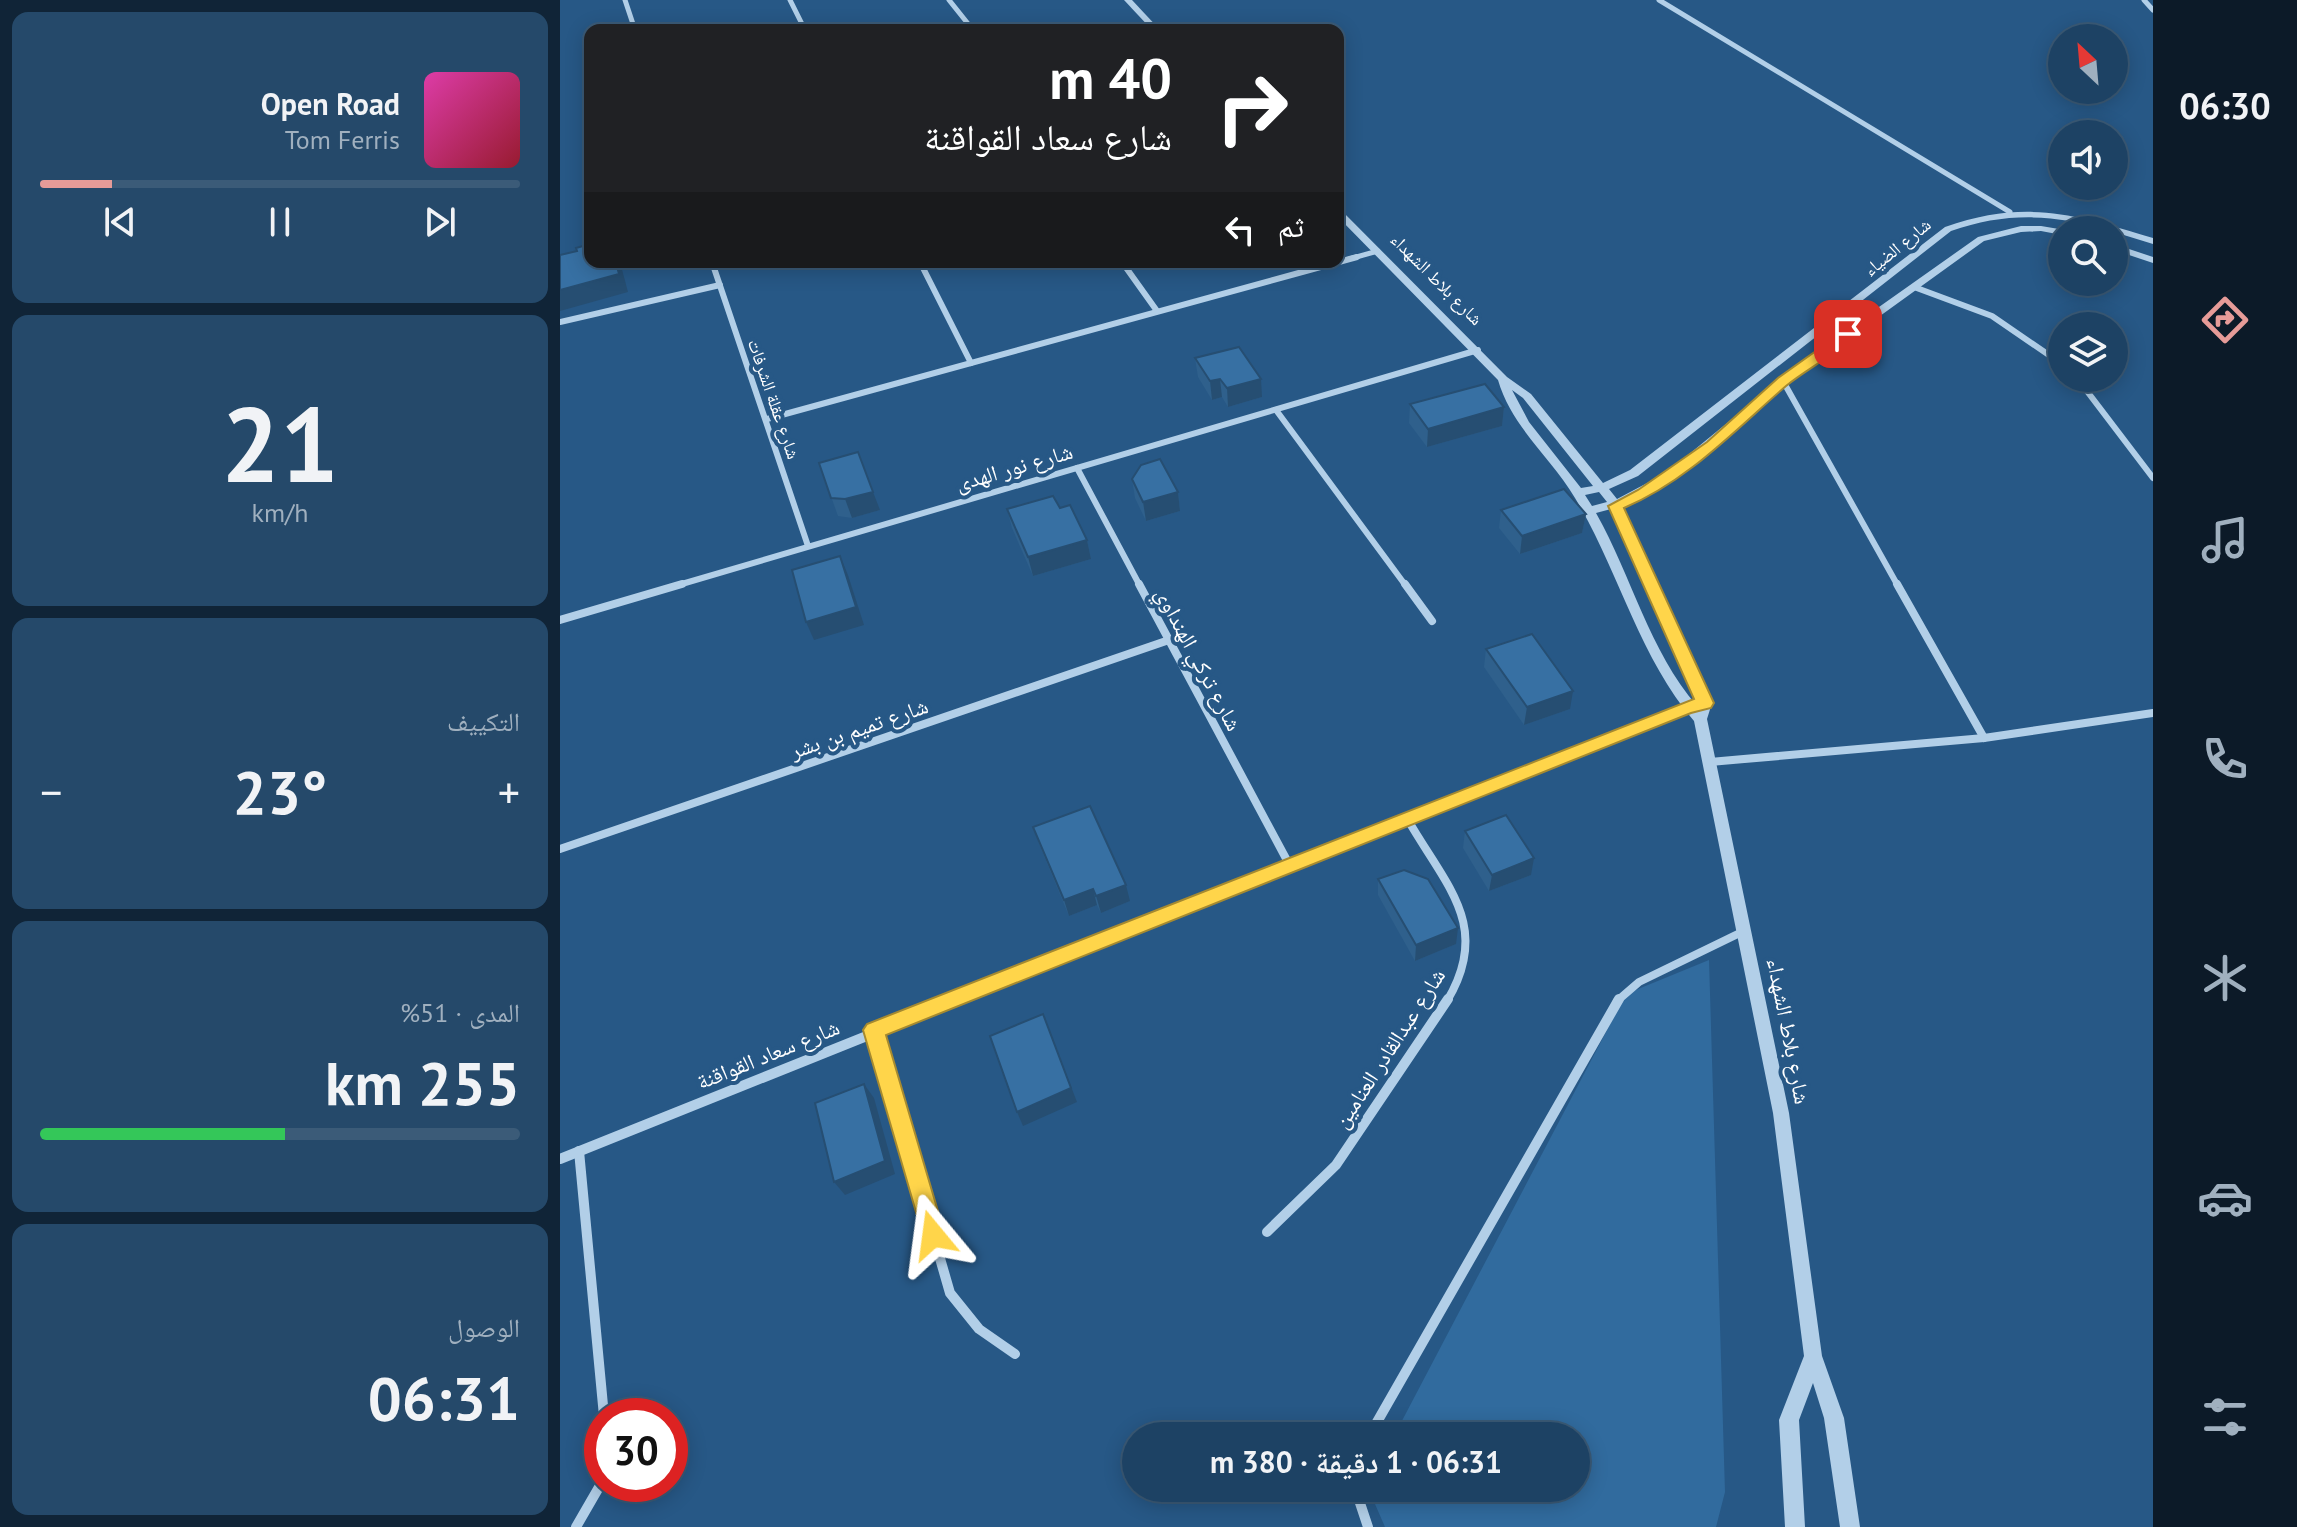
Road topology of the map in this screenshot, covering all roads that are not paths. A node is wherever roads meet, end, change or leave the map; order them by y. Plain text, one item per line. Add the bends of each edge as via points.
1 (625, 0) edge
2 (790, 0) edge
3 (949, 0) edge
4 (1128, 0) edge
5 (1659, 0) edge
6 (2144, 0) edge
7 (2153, 10) edge
8 (633, 24) edge
9 (802, 24) edge
10 (968, 24) edge
11 (1150, 24) edge
12 (2010, 212) junction
13 (1344, 218) edge
14 (2048, 230) edge
15 (2153, 241) edge
16 (1378, 251) junction
17 (2128, 252) edge
18 (1344, 260) edge
19 (2153, 260) edge
20 (714, 268) edge
21 (923, 268) edge
22 (1126, 268) edge
23 (1315, 268) edge
24 (720, 285) junction
25 (1914, 287) junction
26 (1157, 311) junction
27 (560, 322) edge
28 (1478, 350) junction
29 (2048, 354) edge
30 (971, 363) junction
31 (1503, 379) junction
32 (1783, 381) junction
33 (2088, 392) edge
34 (1276, 410) junction
35 (767, 419) junction
36 (1077, 468) junction
37 (2153, 478) edge
38 (1602, 488) junction
39 (1578, 492) junction
40 (1616, 506) junction
41 (1590, 511) junction
42 (808, 546) junction
43 (560, 620) edge
44 (1432, 621) dead end
45 (1169, 640) junction
46 (1698, 709) junction
47 (2153, 713) edge
48 (1984, 738) junction
49 (1710, 762) junction
50 (1408, 820) junction
51 (560, 849) edge
52 (1290, 866) junction
53 (1745, 930) junction
54 (874, 1030) junction
55 (579, 1151) junction
56 (560, 1159) edge
57 (1267, 1232) dead end
58 (1015, 1354) dead end
59 (1813, 1356) junction
60 (602, 1398) edge
61 (1377, 1422) edge
62 (590, 1502) edge
63 (1360, 1502) edge
64 (576, 1527) edge
65 (1368, 1527) edge
66 (1795, 1527) edge
67 (1850, 1527) edge

1 - 8 street
2 - 9 street
3 - 10 street
4 - 11 street
5 - 12 street
6 - 7 street
12 - 15 street, شارع الضياء via 2047,212
12 - 38 street, شارع الضياء via 1948,229 1685,436 1634,473
13 - 16 street, شارع بلاط الشهداء
14 - 25 street, شارع الضياء via 2002,230
16 - 18 street
16 - 28 street, شارع بلاط الشهداء
17 - 19 street
20 - 24 street, شارع عقلة الشرفات
21 - 30 street
22 - 26 street
23 - 26 street
24 - 27 street
24 - 35 street, شارع عقلة الشرفات
25 - 29 street via 1992,316
25 - 32 street, شارع الضياء
26 - 30 street
28 - 31 street, شارع بلاط الشهداء
28 - 34 street, شارع نور الهدى
30 - 35 street
31 - 38 street, شارع بلاط الشهداء via 1527,396
31 - 39 street, شارع بلاط الشهداء via 1507,401
32 - 40 street, شارع الضياء via 1712,445 1644,494
32 - 48 street
33 - 37 street
34 - 36 street, شارع نور الهدى
34 - 44 street
35 - 42 street, شارع عقلة الشرفات
36 - 42 street, شارع نور الهدى
36 - 45 street, شارع تركي الهنداوي
38 - 39 street, شارع الضياء
38 - 40 street, شارع بلاط الشهداء
39 - 41 street, شارع بلاط الشهداء
40 - 41 street, شارع الضياء
40 - 46 street, شارع بلاط الشهداء
41 - 46 street, شارع بلاط الشهداء via 1645,629
42 - 43 street, شارع نور الهدى
45 - 51 street, شارع تميم بن بشر
45 - 52 street, شارع تركي الهنداوي
46 - 49 street, شارع بلاط الشهداء
46 - 50 street, شارع سعاد القواقنة
47 - 48 street
48 - 49 street
49 - 53 street, شارع بلاط الشهداء
50 - 52 street, شارع سعاد القواقنة
50 - 57 street, شارع عبدالقادر العنامين via 1463,914 1468,948 1464,966 1449,998 1336,1165
52 - 54 street, شارع سعاد القواقنة
53 - 59 street, شارع بلاط الشهداء via 1781,1113
53 - 61 street via 1621,995
54 - 55 street, شارع سعاد القواقنة
54 - 58 street via 950,1293 979,1329
55 - 56 street, شارع سعاد القواقنة
55 - 60 street
59 - 66 street, شارع بلاط الشهداء via 1789,1420
59 - 67 street, شارع بلاط الشهداء via 1834,1418
62 - 64 street
63 - 65 street

